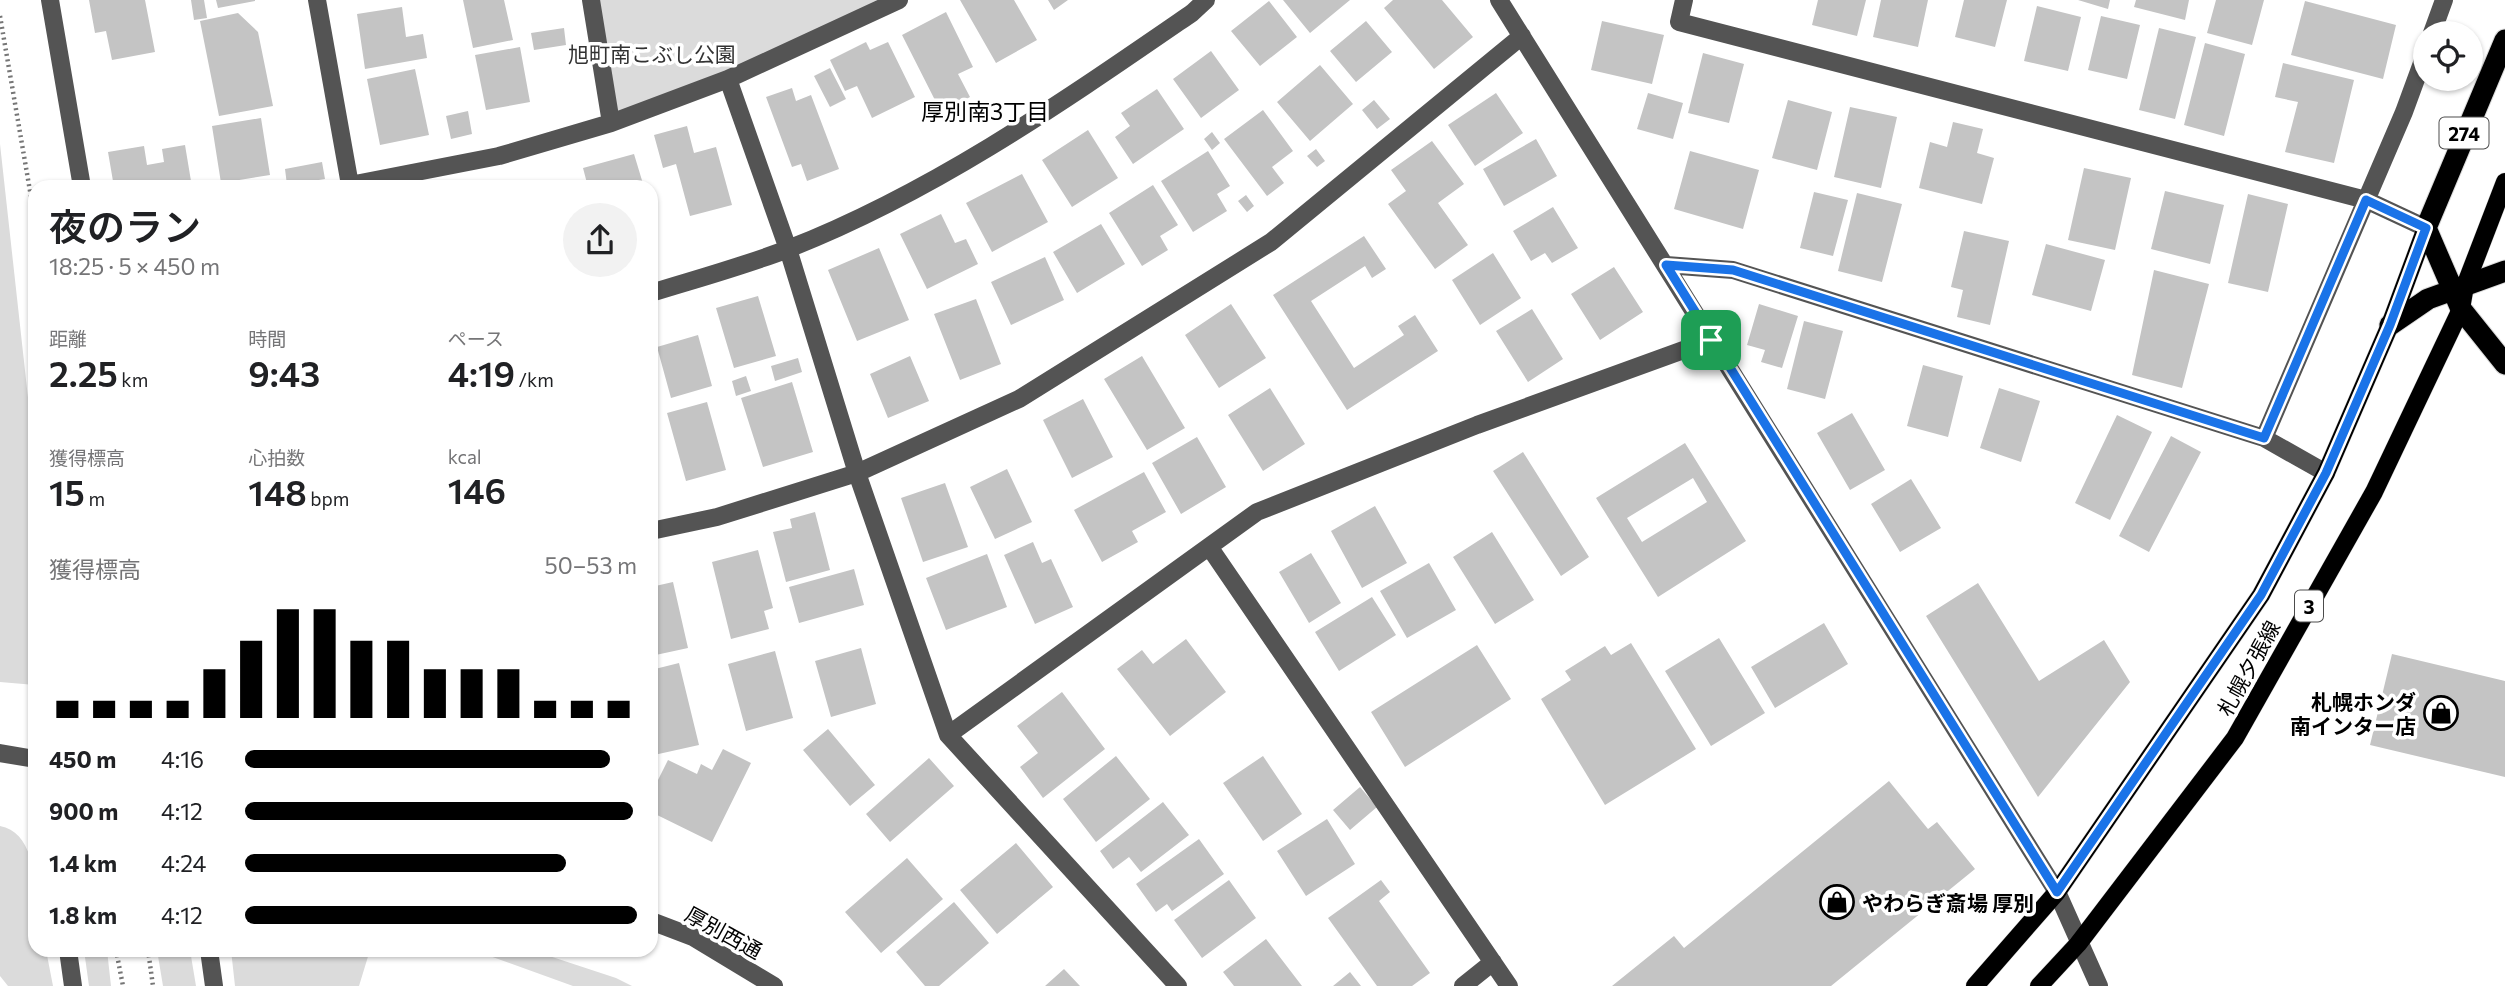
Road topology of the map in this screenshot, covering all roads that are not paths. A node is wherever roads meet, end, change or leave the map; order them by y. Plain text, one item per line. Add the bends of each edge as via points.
1 (50, 0) edge
2 (317, 0) edge
3 (591, 0) edge
4 (899, 0) edge
5 (1206, 0) edge
6 (1499, 0) edge
7 (1684, 0) edge
8 (2444, 0) edge
9 (2436, 21) edge
10 (1522, 36) junction
11 (2505, 40) edge
12 (728, 79) junction
13 (2413, 87) edge
14 (611, 123) junction
15 (81, 180) edge
16 (349, 180) edge
17 (376, 180) edge
18 (2505, 182) edge
19 (2366, 200) junction
20 (2426, 228) junction
21 (788, 249) junction
22 (1666, 265) junction
23 (2505, 271) edge
24 (658, 291) edge
25 (2459, 295) junction
26 (2390, 325) junction
27 (1711, 340) junction
28 (2505, 364) edge
29 (2264, 438) junction
30 (857, 473) junction
31 (2326, 473) junction
32 (658, 529) edge
33 (1210, 548) junction
34 (948, 735) junction
35 (0, 753) edge
36 (28, 758) edge
37 (2057, 892) junction
38 (658, 924) edge
39 (2078, 944) junction
40 (69, 957) edge
41 (210, 957) edge
42 (1493, 962) junction
43 (73, 986) edge
44 (214, 986) edge
45 (774, 986) edge
46 (1178, 986) edge
47 (1463, 986) edge
48 (1509, 986) edge
49 (1975, 986) edge
50 (2039, 986) edge
51 (2099, 986) edge

1 - 15 street
2 - 16 street
3 - 14 street
4 - 12 street
5 - 21 street via 1036,120 925,185
6 - 10 street
7 - 19 street via 1679,22
8 - 9 street
10 - 22 street
10 - 30 street via 1271,242 1019,400
11 - 20 highway, 274
12 - 14 street
12 - 21 street
13 - 19 street
14 - 17 street via 499,156
18 - 25 main road, 札幌夕張線 / 3
19 - 20 street
19 - 29 street
20 - 25 highway
20 - 26 main road, 札幌夕張線 / 3
21 - 24 street
21 - 30 street
22 - 27 street
22 - 29 street via 1733,270
23 - 25 highway
25 - 26 highway via 2428,299
25 - 28 highway
25 - 39 main road, 札幌夕張線 / 3 via 2374,492 2235,738
26 - 31 main road, 札幌夕張線 / 3
27 - 33 street via 1257,512
27 - 37 street
29 - 31 street
30 - 32 street via 716,517
30 - 34 street
31 - 37 main road, 札幌夕張線 / 3 via 2261,595
33 - 34 street
33 - 42 street
34 - 46 street
35 - 36 street
37 - 39 street
37 - 49 main road, 札幌夕張線 / 3
38 - 45 street, 厚別西通 via 693,937
39 - 50 main road, 札幌夕張線 / 3
39 - 51 street
40 - 43 street
41 - 44 street
42 - 47 street
42 - 48 street

